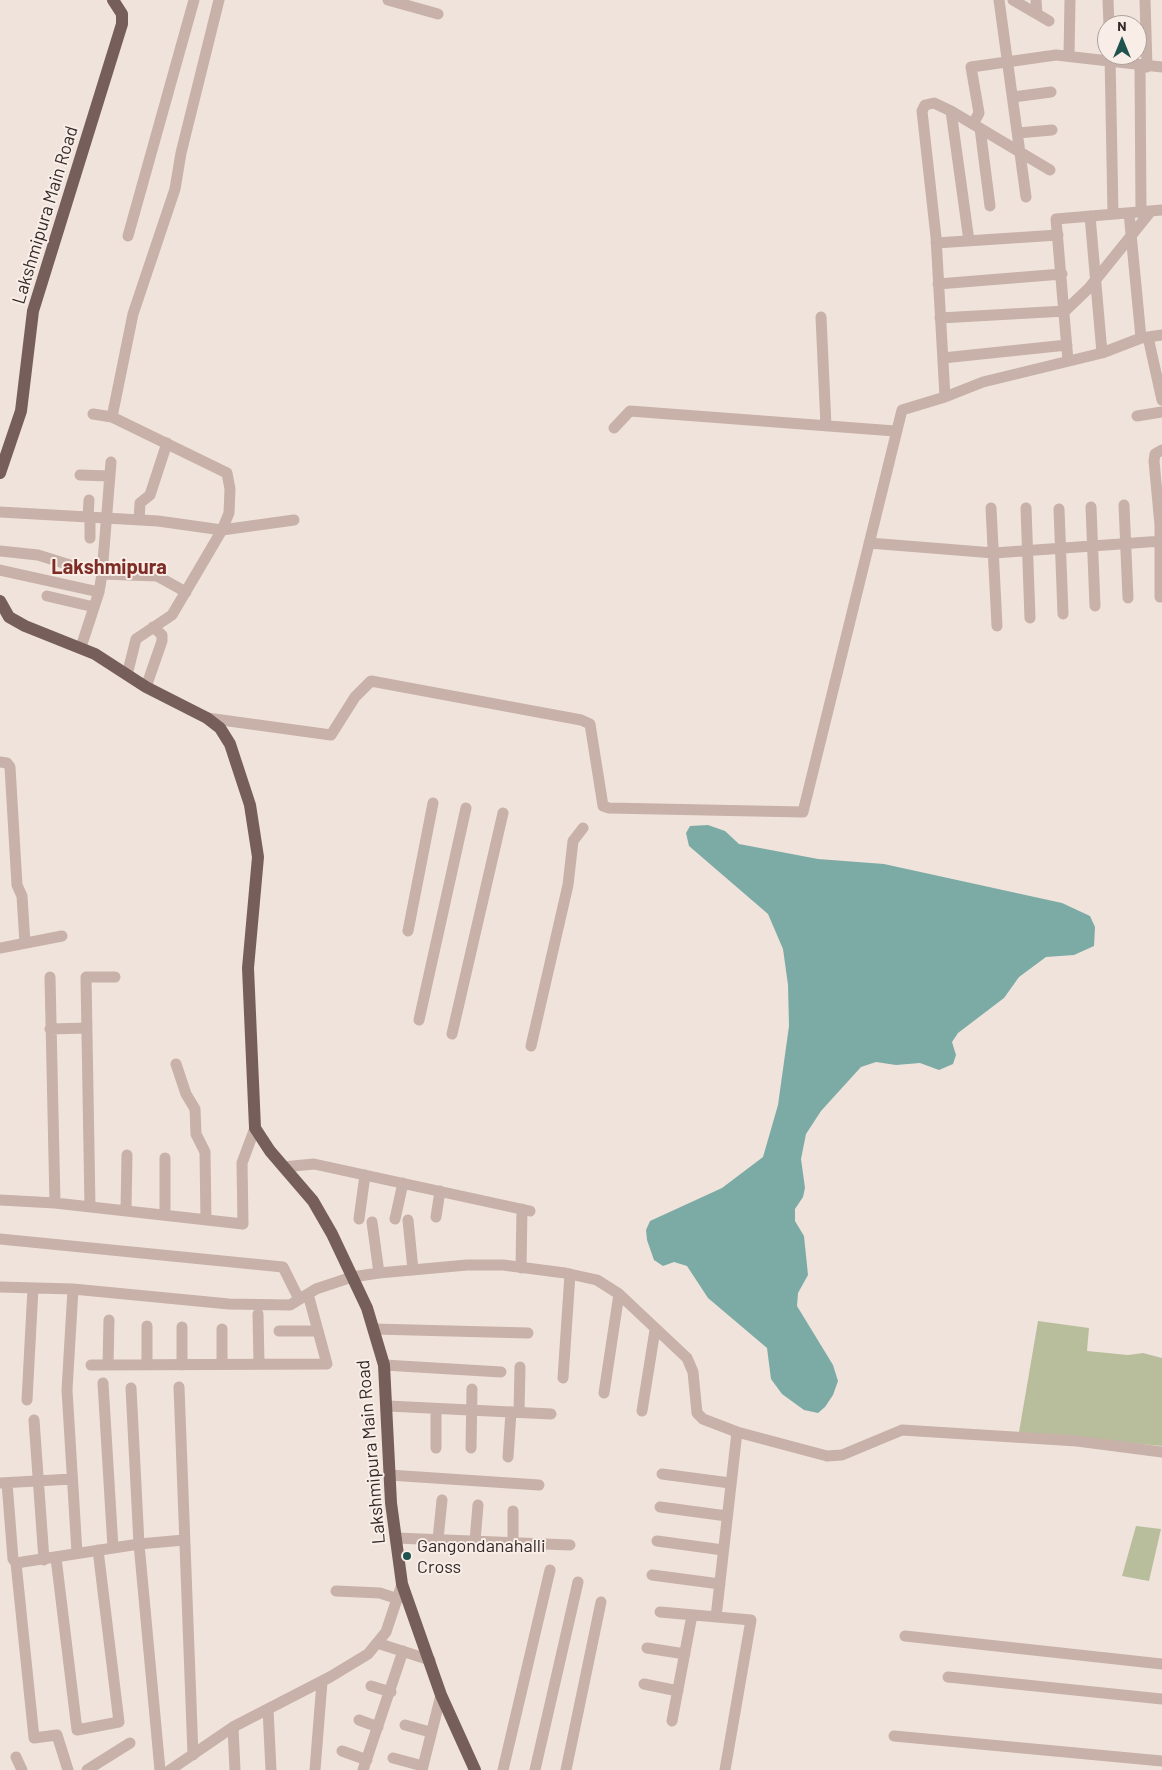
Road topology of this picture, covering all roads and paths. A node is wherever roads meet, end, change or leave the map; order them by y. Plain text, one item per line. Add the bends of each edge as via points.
1 (113, 0) edge
2 (194, 0) edge
3 (220, 0) edge
4 (388, 0) edge
5 (999, 0) edge
6 (1013, 0) edge
7 (1036, 0) edge
8 (1070, 0) edge
9 (1108, 0) edge
10 (1146, 0) edge
11 (438, 14) dead end
12 (1037, 14) junction
13 (1109, 15) edge
14 (1049, 21) dead end
15 (1069, 56) junction
16 (1097, 57) edge
17 (1007, 61) junction
18 (1110, 65) edge
19 (1140, 65) edge
20 (1144, 66) junction
21 (1162, 67) edge
22 (1051, 92) dead end
23 (1013, 97) junction
24 (951, 111) junction
25 (977, 126) junction
26 (1052, 130) dead end
27 (1018, 133) junction
28 (1020, 152) junction
29 (1050, 170) dead end
30 (1026, 197) dead end
31 (990, 206) dead end
32 (1146, 211) edge
33 (1113, 214) junction
34 (1090, 216) junction
35 (1132, 234) junction
36 (1058, 235) junction
37 (128, 236) dead end
38 (969, 241) junction
39 (936, 243) junction
40 (1062, 274) junction
41 (1096, 281) junction
42 (938, 284) junction
43 (1065, 311) junction
44 (821, 317) dead end
45 (940, 318) junction
46 (1162, 335) edge
47 (1145, 338) junction
48 (1067, 345) junction
49 (1102, 353) junction
50 (943, 358) junction
51 (1068, 361) junction
52 (945, 397) junction
53 (1162, 400) edge
54 (1162, 412) edge
55 (93, 414) dead end
56 (1137, 416) dead end
57 (112, 417) junction
58 (826, 426) junction
59 (614, 428) dead end
60 (895, 431) junction
61 (168, 443) junction
62 (1162, 450) edge
63 (111, 462) dead end
64 (0, 473) edge
65 (80, 475) dead end
66 (110, 476) junction
67 (89, 500) dead end
68 (1124, 505) dead end
69 (1091, 507) dead end
70 (991, 508) dead end
71 (1026, 508) dead end
72 (1059, 509) dead end
73 (0, 512) edge
74 (89, 518) junction
75 (108, 519) junction
76 (139, 520) junction
77 (294, 520) dead end
78 (222, 530) junction
79 (90, 538) dead end
80 (1160, 541) edge
81 (869, 543) junction
82 (1126, 543) junction
83 (1093, 546) junction
84 (1061, 548) junction
85 (1028, 550) junction
86 (0, 551) edge
87 (994, 553) junction
88 (70, 565) dead end
89 (0, 570) edge
90 (102, 574) junction
91 (99, 592) junction
92 (186, 592) junction
93 (47, 596) dead end
94 (1160, 597) dead end
95 (1128, 598) dead end
96 (0, 603) edge
97 (1096, 606) dead end
98 (94, 607) junction
99 (1063, 614) dead end
100 (1030, 618) dead end
101 (998, 626) dead end
102 (153, 627) junction
103 (81, 646) junction
104 (127, 675) junction
105 (146, 687) junction
106 (207, 718) junction
107 (0, 762) edge
108 (433, 803) dead end
109 (466, 808) dead end
110 (503, 813) dead end
111 (583, 828) dead end
112 (408, 931) dead end
113 (62, 936) dead end
114 (25, 943) junction
115 (0, 948) edge
116 (50, 977) dead end
117 (115, 978) dead end
118 (419, 1020) dead end
119 (87, 1028) junction
120 (50, 1029) junction
121 (452, 1034) dead end
122 (530, 1046) dead end
123 (176, 1064) dead end
124 (256, 1128) junction
125 (127, 1155) dead end
126 (165, 1158) dead end
127 (283, 1167) junction
128 (365, 1175) junction
129 (403, 1183) junction
130 (440, 1191) junction
131 (0, 1200) edge
132 (55, 1202) junction
133 (90, 1207) junction
134 (126, 1210) junction
135 (165, 1215) junction
136 (436, 1217) dead end
137 (359, 1219) dead end
138 (395, 1219) dead end
139 (206, 1220) junction
140 (408, 1220) dead end
141 (372, 1222) dead end
142 (0, 1239) edge
143 (521, 1268) junction
144 (413, 1270) junction
145 (379, 1273) junction
146 (570, 1274) junction
147 (352, 1278) junction
148 (0, 1287) edge
149 (33, 1288) junction
150 (73, 1289) junction
151 (619, 1294) junction
152 (304, 1296) junction
153 (258, 1314) dead end
154 (109, 1320) dead end
155 (147, 1326) dead end
156 (182, 1327) dead end
157 (222, 1329) dead end
158 (374, 1329) junction
159 (318, 1330) junction
160 (655, 1330) junction
161 (279, 1331) dead end
162 (528, 1333) dead end
163 (222, 1364) junction
164 (259, 1364) junction
165 (91, 1365) dead end
166 (108, 1365) junction
167 (147, 1365) junction
168 (182, 1365) junction
169 (384, 1365) junction
170 (520, 1366) dead end
171 (501, 1372) dead end
172 (563, 1378) dead end
173 (103, 1383) dead end
174 (179, 1387) dead end
175 (131, 1388) dead end
176 (472, 1389) dead end
177 (604, 1392) dead end
178 (27, 1400) dead end
179 (388, 1406) junction
180 (436, 1410) junction
181 (642, 1410) dead end
182 (472, 1411) junction
183 (515, 1412) junction
184 (551, 1414) dead end
185 (34, 1420) dead end
186 (737, 1432) junction
187 (436, 1448) dead end
188 (471, 1448) dead end
189 (1162, 1452) edge
190 (508, 1457) dead end
191 (662, 1474) dead end
192 (390, 1475) junction
193 (72, 1479) junction
194 (38, 1481) junction
195 (3, 1483) edge
196 (730, 1483) junction
197 (539, 1485) dead end
198 (442, 1500) dead end
199 (478, 1505) dead end
200 (660, 1507) dead end
201 (513, 1511) dead end
202 (727, 1516) junction
203 (396, 1538) junction
204 (438, 1539) junction
205 (184, 1540) junction
206 (475, 1541) junction
207 (657, 1541) dead end
208 (512, 1542) junction
209 (140, 1544) junction
210 (570, 1545) dead end
211 (113, 1548) junction
212 (98, 1550) junction
213 (724, 1550) junction
214 (77, 1553) junction
215 (56, 1558) junction
216 (44, 1560) junction
217 (16, 1563) junction
218 (550, 1570) dead end
219 (652, 1575) dead end
220 (578, 1582) dead end
221 (402, 1584) junction
222 (720, 1584) junction
223 (336, 1591) dead end
224 (398, 1599) junction
225 (601, 1602) dead end
226 (660, 1612) dead end
227 (692, 1615) junction
228 (716, 1617) junction
229 (905, 1636) dead end
230 (377, 1642) junction
231 (647, 1648) dead end
232 (403, 1651) junction
233 (685, 1654) junction
234 (430, 1660) junction
235 (1162, 1664) edge
236 (948, 1677) dead end
237 (322, 1682) junction
238 (644, 1684) dead end
239 (371, 1686) dead end
240 (678, 1691) junction
241 (391, 1692) junction
242 (441, 1695) junction
243 (1162, 1699) edge
244 (268, 1709) junction
245 (359, 1720) dead end
246 (672, 1721) dead end
247 (405, 1725) dead end
248 (233, 1727) junction
249 (378, 1727) junction
250 (77, 1730) junction
251 (430, 1732) junction
252 (57, 1735) junction
253 (894, 1736) dead end
254 (130, 1743) dead end
255 (342, 1750) dead end
256 (193, 1755) junction
257 (16, 1757) dead end
258 (393, 1758) dead end
259 (1162, 1761) edge
260 (365, 1765) edge
261 (422, 1768) edge
262 (22, 1770) edge
263 (68, 1770) edge
264 (88, 1770) edge
265 (160, 1770) edge
266 (170, 1770) edge
267 (236, 1770) edge
268 (271, 1770) edge
269 (315, 1770) edge
270 (475, 1770) edge
271 (503, 1770) edge
272 (535, 1770) edge
273 (566, 1770) edge
274 (724, 1770) edge

1 - 64 main road, Lakshmipura Main Road via 122,14 122,24 33,311 21,411
2 - 37 street
3 - 57 street via 184,138 175,189 133,314
4 - 11 street
5 - 17 street
6 - 12 street
7 - 12 street
8 - 15 street
9 - 13 street
10 - 20 street
12 - 14 street
15 - 16 street
15 - 17 street
17 - 23 street
17 - 25 street via 971,68 979,114
18 - 33 street
19 - 20 street
20 - 21 street
20 - 32 street
22 - 23 street
23 - 27 street
24 - 25 street
24 - 38 street
24 - 39 street via 934,103 925,105 922,111
25 - 28 street
25 - 31 street
26 - 27 street
27 - 28 street
28 - 29 street
28 - 30 street
32 - 33 street
32 - 35 street
32 - 35 street
33 - 34 street
34 - 36 street via 1056,219
34 - 41 street
35 - 41 street
35 - 47 street
36 - 38 street
36 - 40 street
38 - 39 street
39 - 42 street
40 - 42 street
40 - 43 street
41 - 43 street
41 - 49 street
42 - 45 street
43 - 45 street
43 - 48 street
44 - 58 street
45 - 50 street
46 - 47 street
47 - 49 street
47 - 53 street
48 - 50 street
48 - 51 street
49 - 51 street
50 - 52 street
51 - 52 street via 983,382
52 - 60 street via 902,410
54 - 56 street
55 - 57 street
57 - 61 street
58 - 59 street via 630,411
58 - 60 street
60 - 81 street
61 - 76 street via 150,495 140,503
61 - 78 street via 228,473 229,513
62 - 80 street via 1155,454 1154,461
63 - 66 street
65 - 66 street
66 - 75 street
67 - 74 street
68 - 82 street
69 - 83 street
70 - 87 street
71 - 85 street
72 - 84 street
73 - 74 street
74 - 75 street
74 - 79 street
75 - 76 street
75 - 90 street
76 - 78 street
77 - 78 street
78 - 92 street
80 - 82 street
80 - 94 street
81 - 87 street
81 - 106 street via 802,812 609,808 603,806 590,724 371,681 331,734
82 - 83 street
82 - 95 street
83 - 84 street
83 - 97 street
84 - 85 street
84 - 99 street
85 - 87 street
85 - 100 street
86 - 88 street via 38,555
87 - 101 street
89 - 91 street
90 - 91 street
90 - 92 street via 157,576
91 - 98 street
92 - 102 street via 172,615
93 - 98 street
96 - 103 main road via 9,617 25,626
98 - 103 street
102 - 104 street via 136,639
102 - 105 street via 162,635 162,641
103 - 104 main road
104 - 105 main road
105 - 106 main road
106 - 124 main road via 220,728 238,765 253,820 258,857 248,968
107 - 114 street via 10,767 17,885 22,896
108 - 112 street
109 - 118 street
110 - 121 street
111 - 122 street via 573,841 568,885
113 - 114 street
114 - 115 street
116 - 120 street
117 - 119 street via 86,977
119 - 120 street
119 - 133 street
120 - 132 street
123 - 139 street via 195,1109 196,1134 205,1152
124 - 127 main road, Lakshmipura Main Road
124 - 139 street via 242,1163 243,1224
125 - 134 street
126 - 135 street
127 - 128 street via 314,1164
127 - 147 main road, Lakshmipura Main Road via 313,1201
128 - 129 street
128 - 137 street
129 - 130 street
129 - 138 street
130 - 136 street
130 - 143 street via 526,1210
131 - 132 street
132 - 133 street
133 - 134 street
134 - 135 street
135 - 139 street
140 - 144 street
141 - 145 street
142 - 152 street via 283,1267
143 - 144 street via 467,1265
143 - 146 street
144 - 145 street
145 - 147 street
146 - 151 street via 597,1280
146 - 172 street
147 - 152 street
147 - 158 main road, Lakshmipura Main Road
148 - 149 street
149 - 150 street
149 - 178 street
150 - 152 street via 229,1304 290,1305
150 - 193 street via 67,1390
151 - 160 street
151 - 177 street
152 - 159 street
153 - 164 street
154 - 166 street
155 - 167 street
156 - 168 street
157 - 163 street
158 - 162 street
158 - 169 main road, Lakshmipura Main Road
159 - 161 street
159 - 164 street via 327,1364
160 - 181 street
160 - 186 street via 687,1358 693,1372 697,1413 703,1419
163 - 164 street
163 - 168 street
165 - 166 street
166 - 167 street
167 - 168 street
169 - 171 street
169 - 179 main road, Lakshmipura Main Road
170 - 183 street
173 - 211 street
174 - 205 street
175 - 209 street
176 - 182 street
179 - 180 street
179 - 192 main road, Lakshmipura Main Road
180 - 182 street
180 - 187 street
182 - 183 street
182 - 188 street
183 - 184 street
183 - 190 street
185 - 194 street
186 - 189 street via 827,1456 842,1455 902,1430 1077,1441
186 - 196 street
191 - 196 street
192 - 197 street
192 - 203 main road, Lakshmipura Main Road
193 - 194 street
193 - 214 street
194 - 195 street
194 - 216 street
195 - 217 street
196 - 202 street
198 - 204 street
199 - 206 street
200 - 202 street
201 - 208 street
202 - 213 street
203 - 204 street
203 - 221 main road, Lakshmipura Main Road
204 - 206 street
205 - 209 street
205 - 256 street
206 - 208 street
207 - 213 street
208 - 210 street
209 - 211 street
209 - 265 street
211 - 212 street
212 - 214 street
212 - 250 street via 119,1722
213 - 222 street
214 - 215 street
215 - 216 street
215 - 250 street
216 - 217 street
217 - 252 street via 34,1738
218 - 271 street
219 - 222 street
220 - 272 street
221 - 224 street
221 - 234 main road, Lakshmipura Main Road
222 - 228 street
223 - 224 street via 380,1593
224 - 230 street via 386,1632
225 - 273 street
226 - 227 street
227 - 228 street
227 - 233 street
228 - 274 street via 752,1620
229 - 235 street
230 - 232 street
230 - 237 street via 368,1654
231 - 233 street
232 - 234 street
232 - 241 street
233 - 240 street
234 - 242 main road, Lakshmipura Main Road
236 - 243 street
237 - 244 street
237 - 269 street
238 - 240 street
239 - 241 street
240 - 246 street
241 - 249 street
242 - 251 street
242 - 270 main road, Lakshmipura Main Road
244 - 248 street
244 - 268 street
245 - 249 street
247 - 251 street
248 - 256 street
248 - 267 street
249 - 260 street
250 - 252 street
251 - 261 street
252 - 263 street
253 - 259 street
254 - 264 street
255 - 260 street
256 - 266 street
257 - 262 street
258 - 261 street

